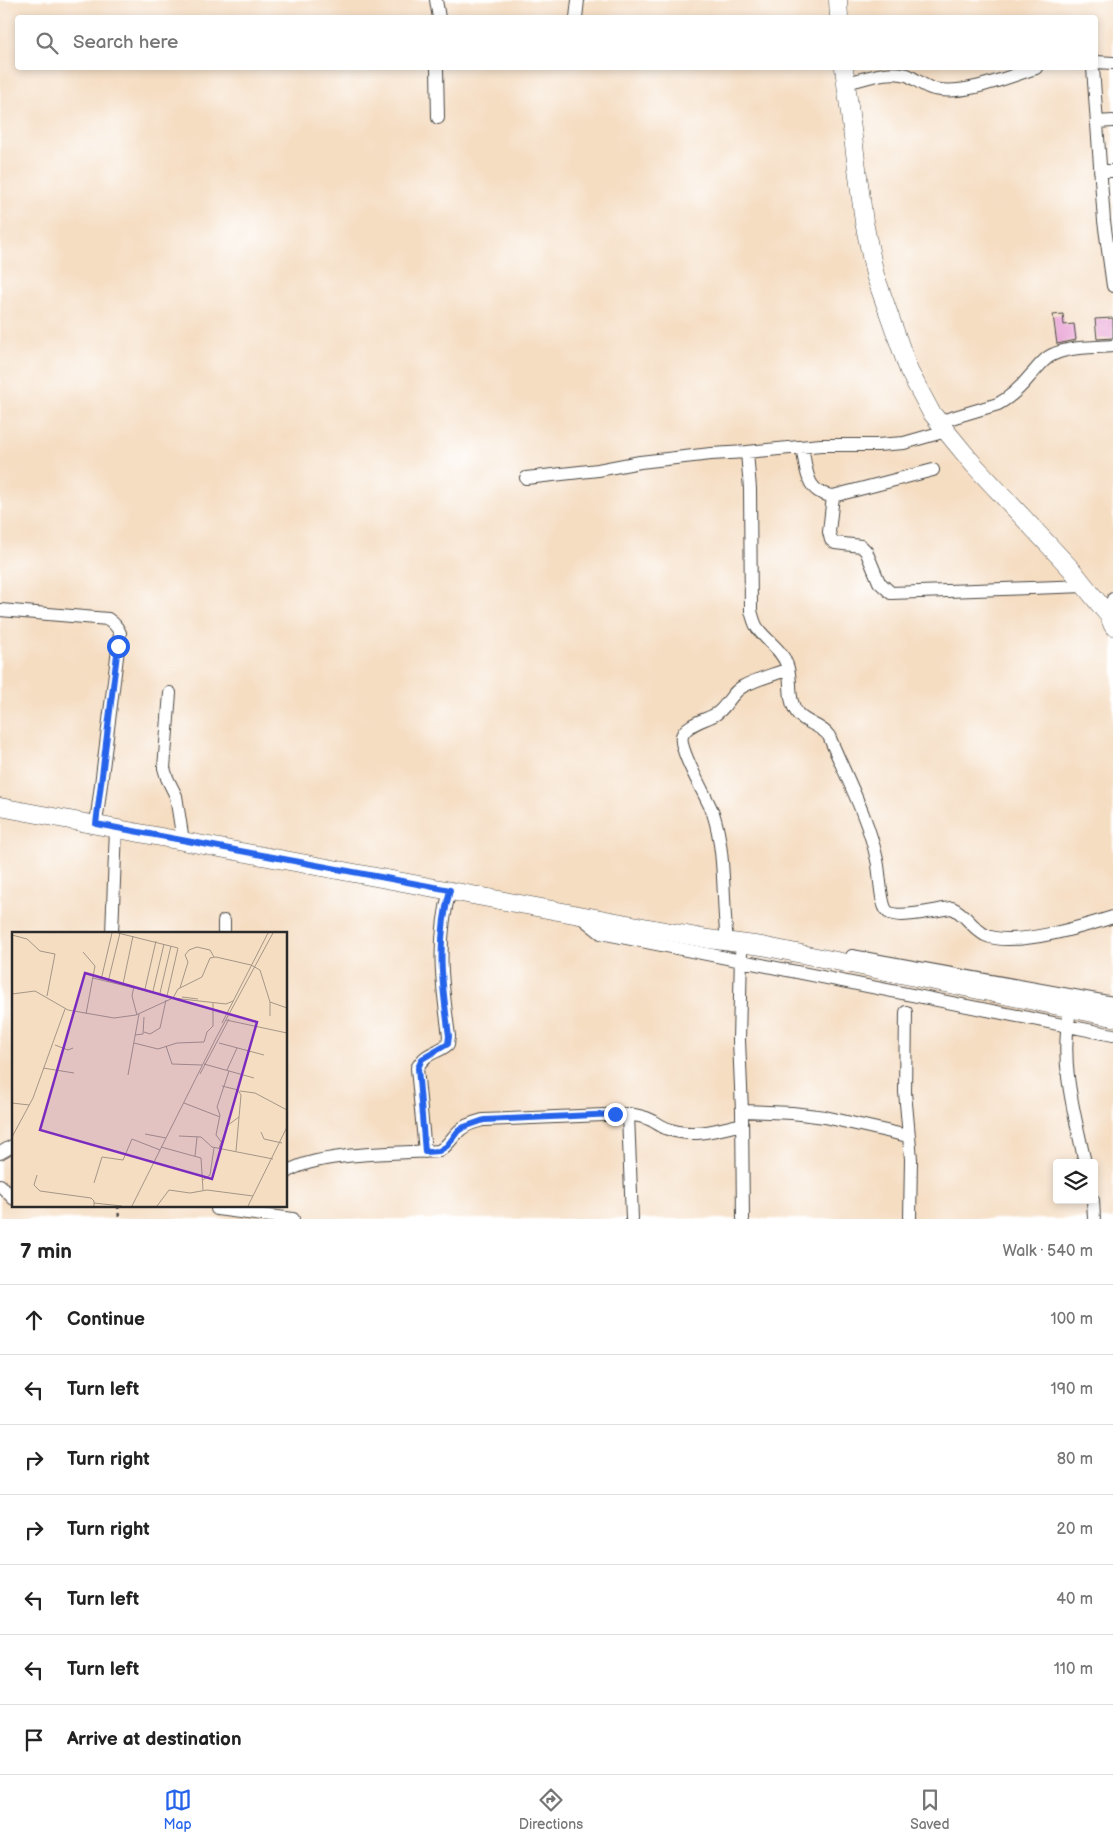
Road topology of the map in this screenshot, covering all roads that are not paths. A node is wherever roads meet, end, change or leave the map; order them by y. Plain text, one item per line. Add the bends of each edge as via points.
1 (436, 0) edge
2 (578, 0) edge
3 (838, 0) edge
4 (438, 15) edge
5 (576, 15) edge
6 (839, 15) edge
7 (1098, 62) edge
8 (1113, 63) edge
9 (437, 70) edge
10 (1029, 70) edge
11 (1093, 70) edge
12 (845, 75) edge
13 (438, 118) dead end
14 (1113, 121) edge
15 (1097, 122) junction
16 (1107, 171) edge
17 (1112, 278) edge
18 (1113, 346) edge
19 (942, 426) junction
20 (802, 447) junction
21 (747, 452) junction
22 (933, 470) dead end
23 (526, 478) dead end
24 (833, 496) junction
25 (1086, 586) junction
26 (0, 610) edge
27 (1112, 617) edge
28 (788, 669) junction
29 (170, 693) dead end
30 (0, 807) edge
31 (96, 824) junction
32 (116, 828) junction
33 (183, 841) junction
34 (450, 890) junction
35 (578, 914) junction
36 (1113, 917) edge
37 (112, 932) edge
38 (734, 945) junction
39 (1113, 1003) edge
40 (1071, 1008) junction
41 (906, 1012) dead end
42 (1113, 1017) edge
43 (1068, 1026) junction
44 (1113, 1035) edge
45 (628, 1114) junction
46 (742, 1118) junction
47 (908, 1136) junction
48 (12, 1146) edge
49 (425, 1152) junction
50 (0, 1153) edge
51 (1084, 1159) edge
52 (288, 1172) edge
53 (0, 1185) edge
54 (12, 1198) edge
55 (1092, 1204) edge
56 (260, 1210) edge
57 (217, 1211) edge
58 (293, 1219) edge
59 (632, 1219) edge
60 (743, 1219) edge
61 (910, 1219) edge
62 (1094, 1219) edge

1 - 4 street
2 - 5 street
3 - 6 main road
7 - 8 street
9 - 13 street
10 - 12 street via 960,89 934,89 907,75 895,73
11 - 15 street
12 - 19 main road via 864,222 875,275 909,371
14 - 15 street
15 - 16 street
16 - 17 street via 1104,221
18 - 19 street via 1051,355 1006,399
19 - 20 street via 904,443
19 - 25 main road
20 - 21 street
20 - 24 street via 812,487
21 - 23 street via 640,462
21 - 28 street via 751,611 755,624 787,663
22 - 24 street
24 - 25 street via 831,540 861,546 879,582 891,593
25 - 27 main road
26 - 31 street via 108,619 118,629 120,634
28 - 36 street via 790,694 797,713 823,728 829,736 870,832 884,906 888,912 909,914 952,908 975,928 993,938 1062,932
28 - 38 street via 737,690 719,713 690,726 681,738 716,826
29 - 33 street via 164,768 176,796
30 - 31 main road
31 - 32 main road
32 - 33 main road
32 - 37 street
33 - 34 main road
34 - 35 main road
34 - 49 street via 441,936 448,1044 422,1059 418,1068
35 - 38 main road
35 - 38 street via 601,933
38 - 39 street
38 - 40 main road via 762,946
38 - 43 street
38 - 46 street
40 - 42 main road
40 - 43 street
41 - 47 street
43 - 44 street
43 - 51 street via 1066,1065
45 - 46 street via 651,1120 666,1129 689,1133 714,1132
45 - 49 street via 484,1120 458,1131 439,1151
45 - 59 street
46 - 47 street via 792,1113 826,1117
46 - 60 street
47 - 61 street
48 - 50 street
49 - 52 street via 310,1161
53 - 54 street
55 - 62 street
56 - 57 street
56 - 58 street

